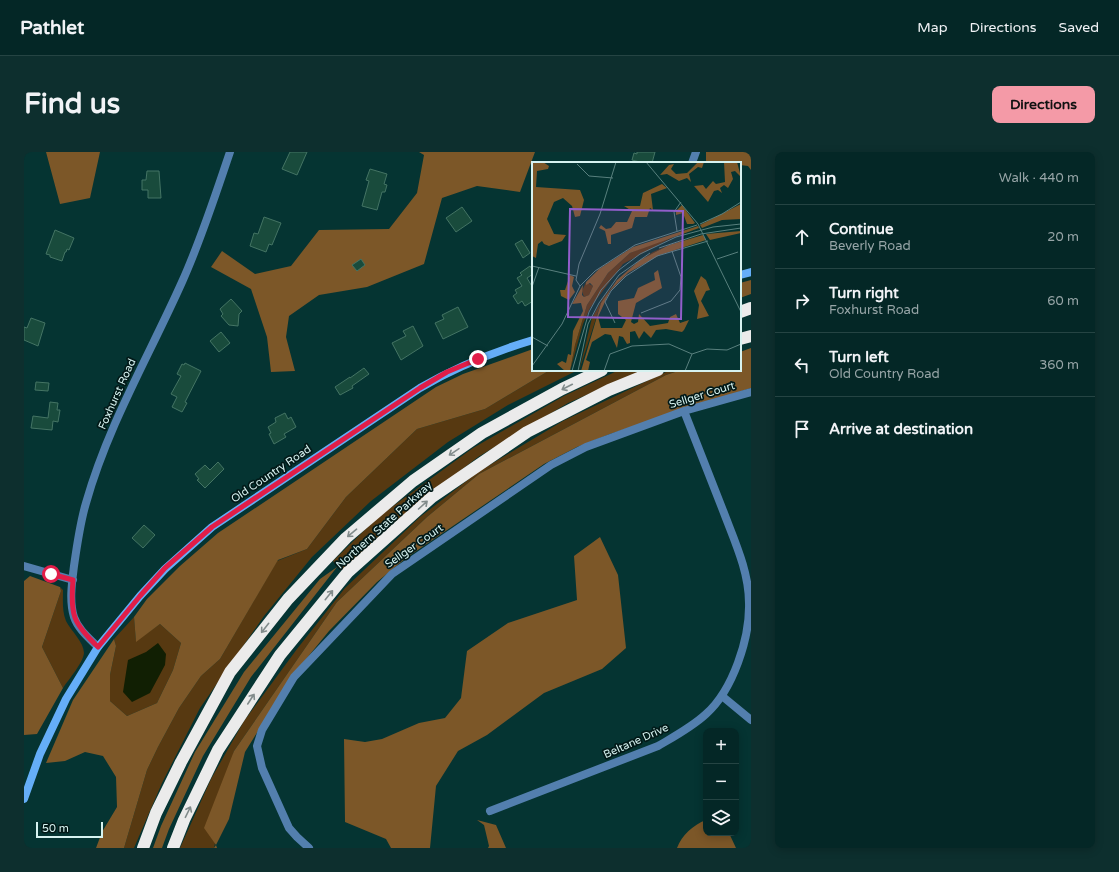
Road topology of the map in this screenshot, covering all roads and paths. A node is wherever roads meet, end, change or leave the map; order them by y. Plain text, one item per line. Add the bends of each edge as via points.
1 (230, 152) edge
2 (696, 152) edge
3 (692, 162) edge
4 (751, 272) edge
5 (741, 275) edge
6 (751, 308) edge
7 (741, 312) edge
8 (751, 336) edge
9 (741, 339) edge
10 (532, 340) edge
11 (600, 371) edge
12 (656, 371) edge
13 (751, 392) edge
14 (684, 411) junction
15 (24, 566) edge
16 (73, 580) junction
17 (98, 647) junction
18 (722, 696) junction
19 (751, 720) edge
20 (24, 799) edge
21 (490, 811) dead end
22 (143, 848) edge
23 (173, 848) edge
24 (309, 848) edge

1 - 16 street, Foxhurst Road via 196,249 167,315 124,400 96,471 80,527
2 - 3 street
4 - 5 main road
6 - 7 highway
8 - 9 highway
10 - 17 main road, Old Country Road via 447,372 218,523 165,568
11 -> 22 highway, Northern State Parkway via 482,433 413,481 346,538 288,599 230,672 181,762 156,813
23 -> 12 highway, Northern State Parkway via 218,750 280,655 348,572 432,497 527,432 610,390
13 - 14 street, Sellger Court
14 - 18 street, Beltane Drive via 736,544 745,575 749,603 748,630 739,661
14 - 24 street, Sellger Court via 586,446 551,465 398,569 294,677 262,730 257,746 262,768 289,828
15 - 16 street
16 - 17 street, Foxhurst Road via 71,600 74,616 77,624
17 - 20 main road, Old Country Road via 66,699 40,754
18 - 19 street
18 - 21 street, Beltane Drive via 689,728 658,746

